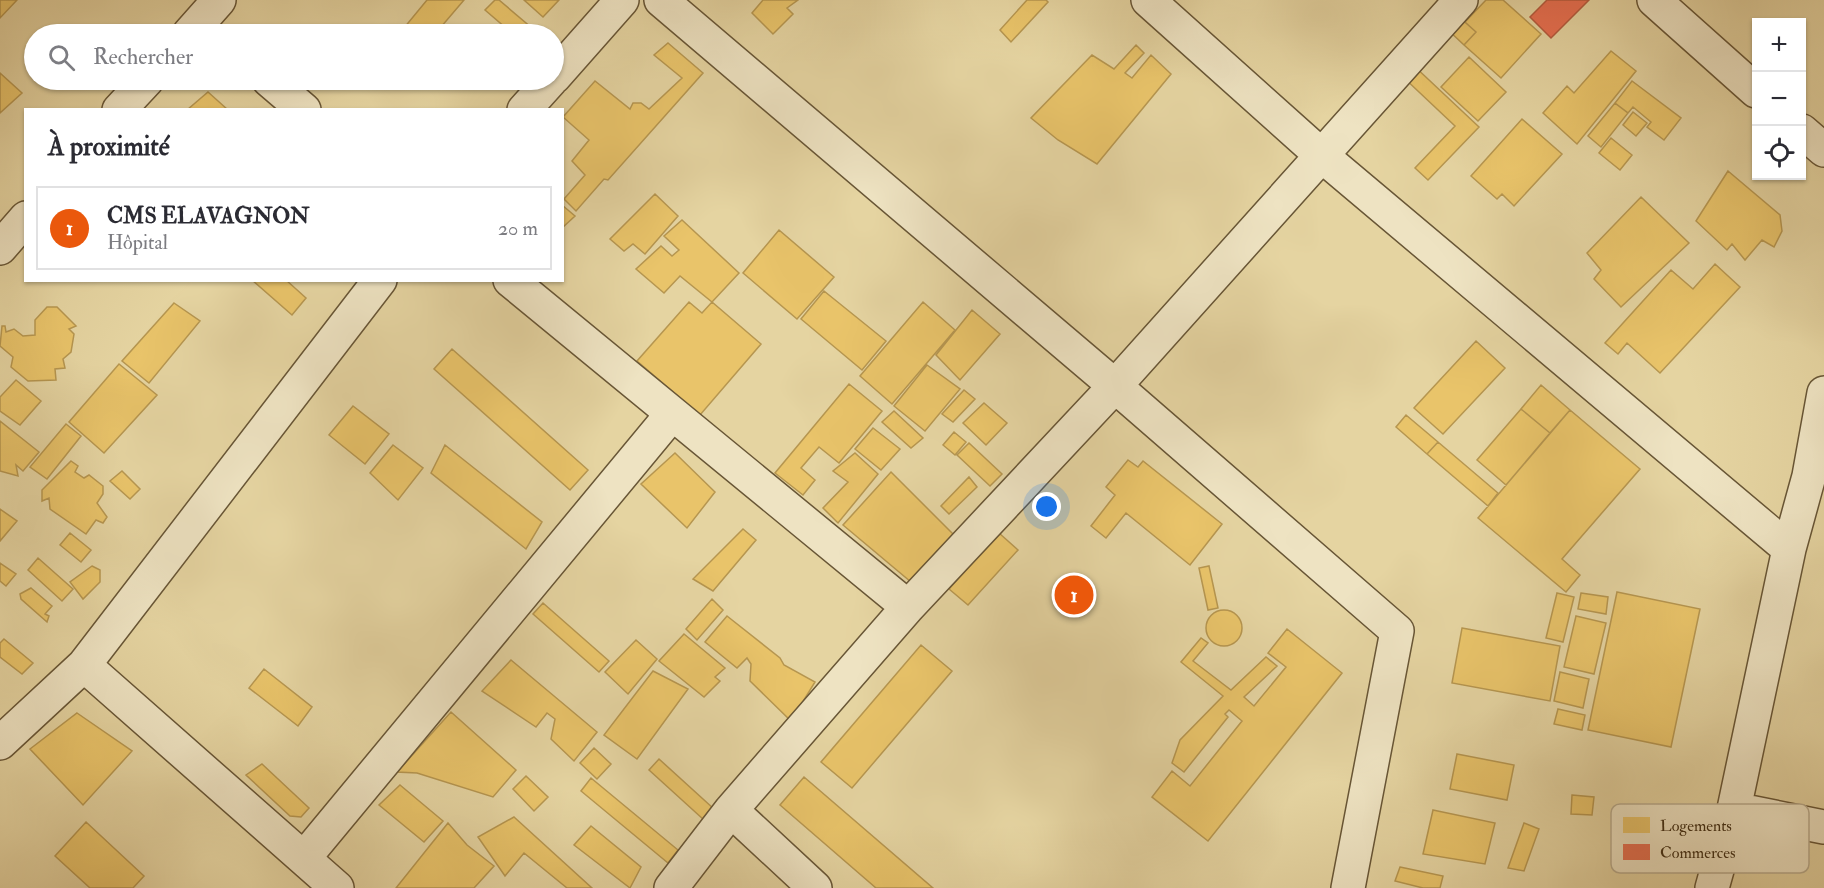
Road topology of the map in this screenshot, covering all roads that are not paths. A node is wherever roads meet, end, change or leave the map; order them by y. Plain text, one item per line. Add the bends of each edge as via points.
1 (622, 0) edge
2 (661, 0) edge
3 (1148, 0) edge
4 (1461, 0) edge
5 (1654, 0) edge
6 (564, 65) edge
7 (1752, 87) edge
8 (138, 90) edge
9 (281, 90) edge
10 (542, 90) edge
11 (121, 108) edge
12 (302, 108) edge
13 (526, 108) edge
14 (1806, 134) edge
15 (1824, 150) edge
16 (1321, 155) junction
17 (24, 220) edge
18 (0, 248) edge
19 (378, 282) edge
20 (512, 282) edge
21 (1115, 386) junction
22 (1824, 393) edge
23 (672, 414) junction
24 (1817, 478) edge
25 (1789, 549) junction
26 (908, 607) junction
27 (84, 665) junction
28 (0, 743) edge
29 (1735, 804) edge
30 (731, 810) junction
31 (1809, 824) edge
32 (1824, 827) edge
33 (304, 858) junction
34 (1716, 873) edge
35 (337, 888) edge
36 (671, 888) edge
37 (815, 888) edge
38 (1348, 888) edge
39 (1712, 888) edge

1 - 6 street
2 - 21 street
3 - 16 street
4 - 16 street
5 - 7 street
8 - 11 street
9 - 12 street
10 - 13 street
14 - 15 street
16 - 21 street
16 - 25 street
17 - 18 street
19 - 27 street
20 - 23 street
21 - 26 street
21 - 38 street via 1397,631
22 - 24 street
23 - 26 street
23 - 33 street
24 - 25 street
25 - 29 street
26 - 30 street
27 - 28 street
27 - 33 street
30 - 36 street
30 - 37 street
31 - 32 street
33 - 35 street
34 - 39 street

